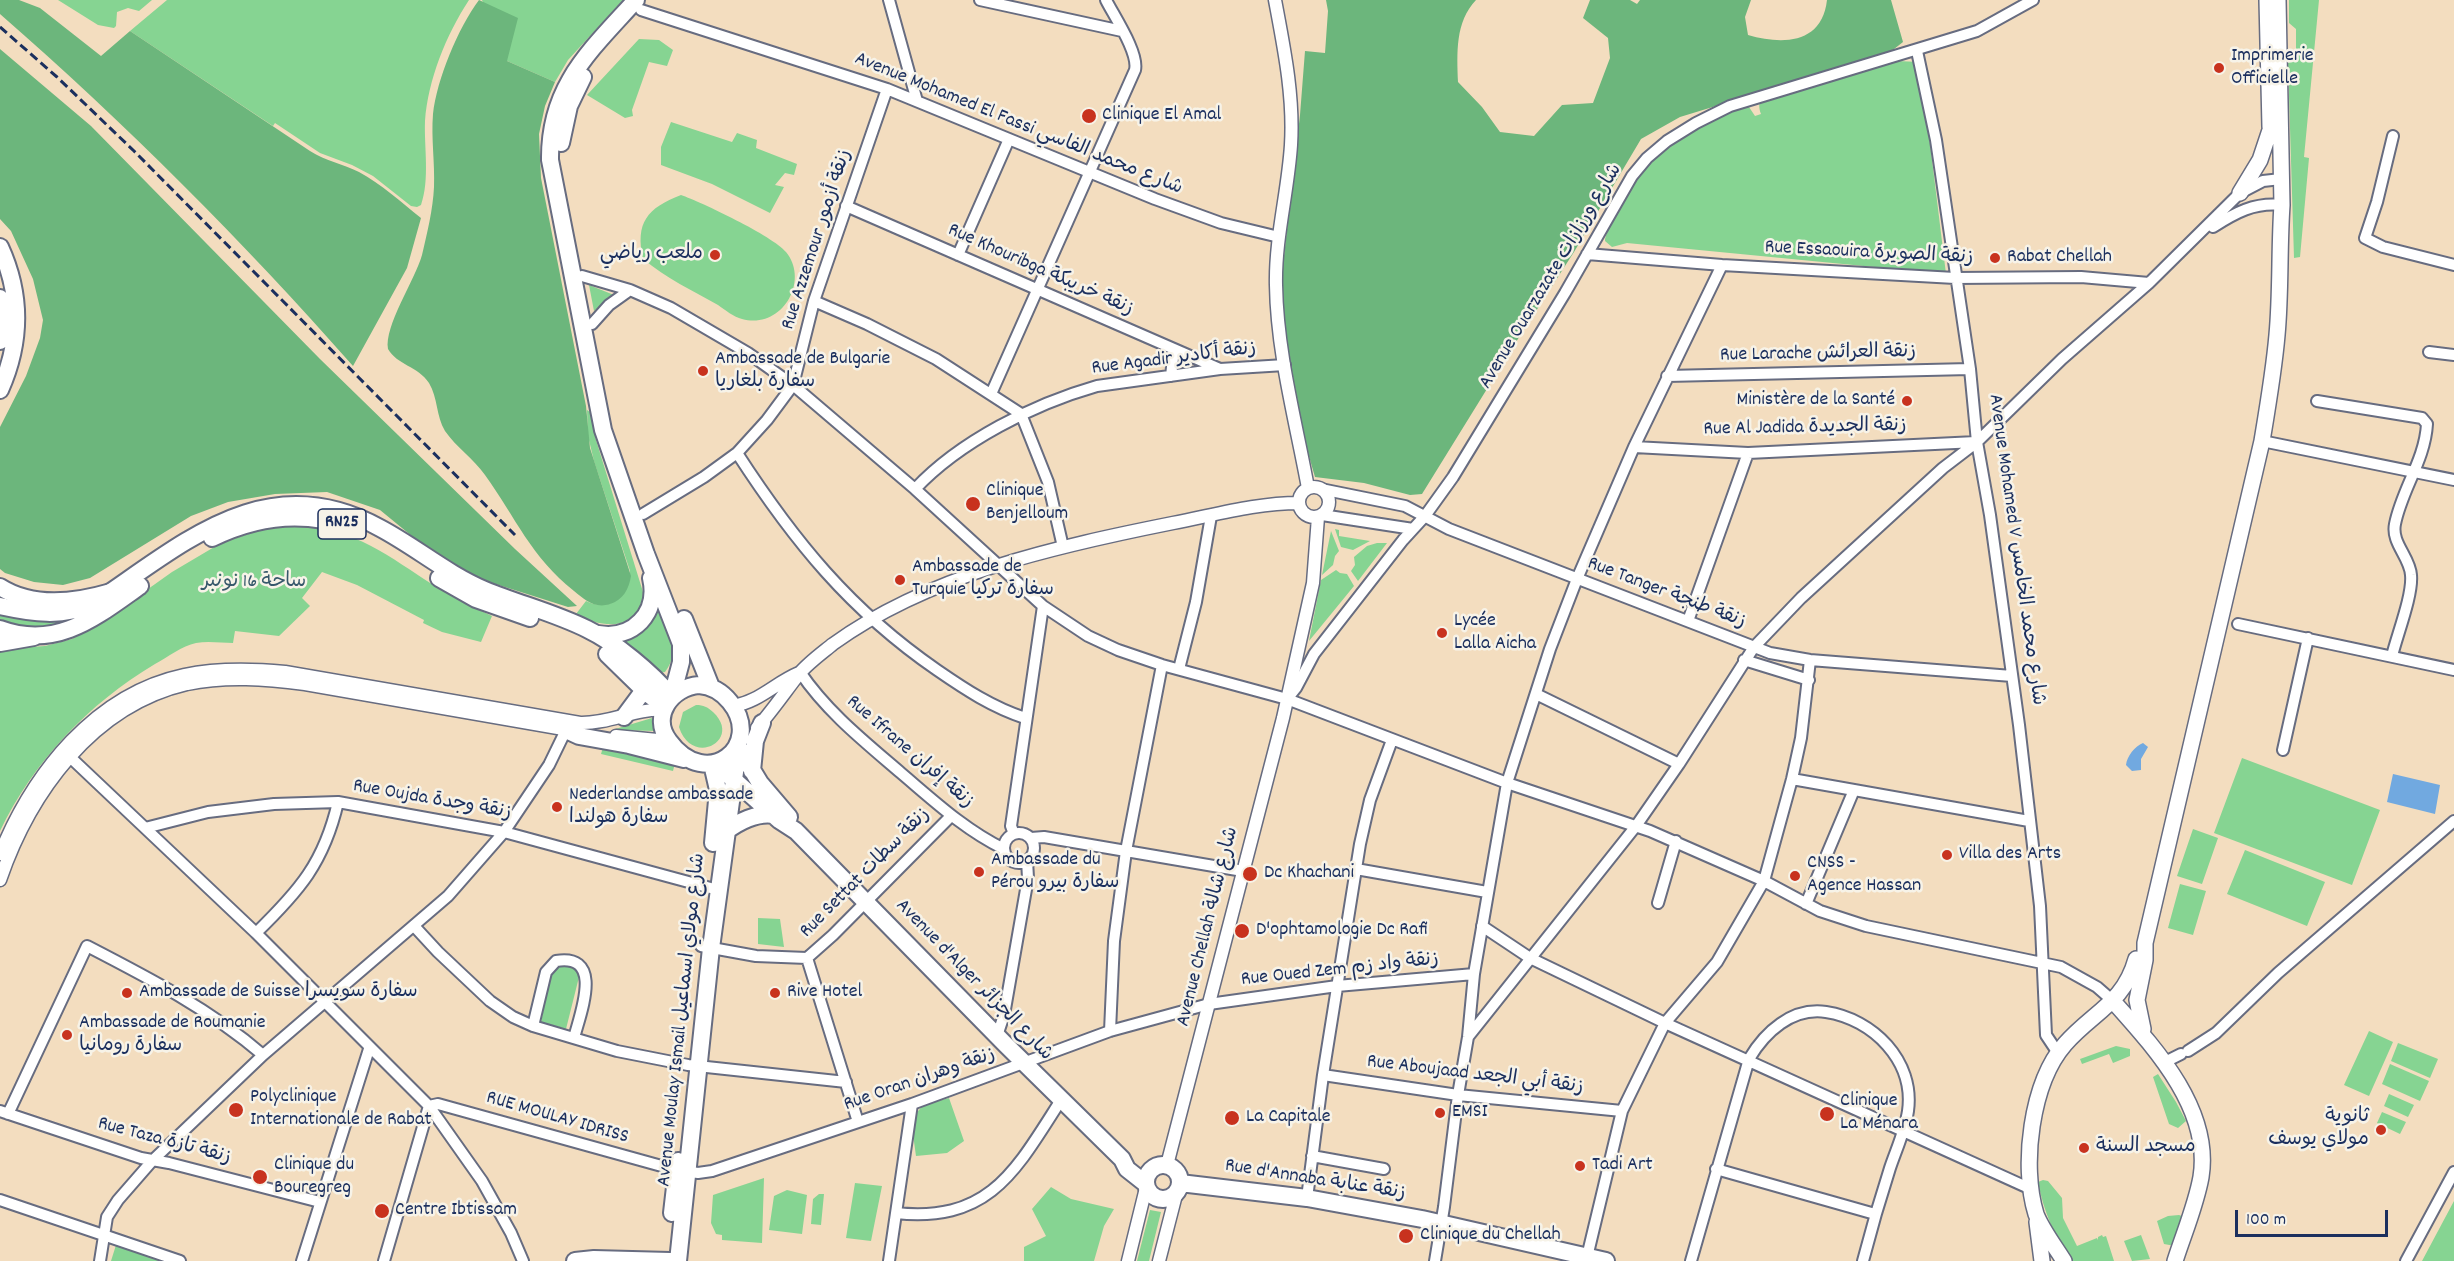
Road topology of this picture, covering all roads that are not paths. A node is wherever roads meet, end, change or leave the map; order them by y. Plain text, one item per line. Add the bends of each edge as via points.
1 (888, 0) edge
2 (980, 0) edge
3 (1106, 0) edge
4 (1275, 0) edge
5 (2033, 0) edge
6 (2267, 0) edge
7 (2278, 0) edge
8 (643, 3) edge
9 (1122, 31) junction
10 (1917, 51) junction
11 (887, 89) junction
12 (917, 101) junction
13 (2270, 130) junction
14 (2393, 136) dead end
15 (1009, 139) junction
16 (1090, 171) junction
17 (2277, 179) junction
18 (2240, 193) junction
19 (846, 206) junction
20 (2278, 209) junction
21 (2199, 234) junction
22 (1279, 237) junction
23 (0, 248) edge
24 (1587, 254) junction
25 (958, 255) junction
26 (1722, 265) junction
27 (2454, 265) edge
28 (582, 276) junction
29 (1955, 278) junction
30 (2149, 284) junction
31 (630, 290) junction
32 (1038, 290) junction
33 (0, 298) edge
34 (814, 301) junction
35 (592, 324) junction
36 (0, 341) edge
37 (1174, 349) junction
38 (2429, 352) dead end
39 (2454, 354) edge
40 (1285, 365) junction
41 (1220, 369) junction
42 (1970, 369) junction
43 (1171, 376) junction
44 (1667, 376) junction
45 (793, 386) junction
46 (0, 390) edge
47 (991, 394) junction
48 (2317, 401) dead end
49 (1021, 414) junction
50 (2262, 441) junction
51 (1977, 442) junction
52 (1634, 447) junction
53 (737, 453) junction
54 (1748, 453) junction
55 (2415, 472) junction
56 (2454, 480) edge
57 (1314, 488) junction
58 (915, 489) junction
59 (1299, 502) junction
60 (643, 514) junction
61 (1211, 516) junction
62 (1320, 516) junction
63 (1425, 516) junction
64 (1413, 529) junction
65 (1063, 547) junction
66 (649, 562) junction
67 (998, 564) junction
68 (1577, 579) junction
69 (0, 587) edge
70 (111, 592) junction
71 (0, 606) edge
72 (1043, 606) junction
73 (871, 620) junction
74 (1688, 621) junction
75 (2238, 624) dead end
76 (0, 629) edge
77 (597, 634) junction
78 (34, 637) junction
79 (2308, 638) junction
80 (0, 643) edge
81 (1754, 647) junction
82 (2392, 656) junction
83 (1744, 660) junction
84 (1810, 660) junction
85 (1162, 665) junction
86 (1179, 669) junction
87 (2454, 670) edge
88 (800, 672) junction
89 (2012, 676) junction
90 (1809, 680) junction
91 (711, 687) junction
92 (644, 690) junction
93 (1536, 694) junction
94 (1287, 699) junction
95 (668, 702) junction
96 (733, 705) junction
97 (624, 717) junction
98 (1025, 718) junction
99 (762, 723) junction
100 (568, 726) junction
101 (1392, 740) junction
102 (668, 741) junction
103 (737, 746) junction
104 (2283, 750) dead end
105 (70, 757) junction
106 (691, 762) junction
107 (714, 764) junction
108 (1679, 764) junction
109 (752, 771) junction
110 (734, 778) junction
111 (1792, 779) junction
112 (1507, 783) junction
113 (1854, 790) junction
114 (338, 802) junction
115 (774, 815) junction
116 (951, 816) junction
117 (2029, 821) junction
118 (2454, 821) edge
119 (1636, 826) junction
120 (145, 828) junction
121 (504, 831) junction
122 (796, 831) junction
123 (725, 832) junction
124 (1014, 834) junction
125 (1031, 838) junction
126 (1676, 841) junction
127 (1004, 849) junction
128 (1126, 851) junction
129 (0, 854) edge
130 (1027, 860) junction
131 (1356, 869) junction
132 (1243, 871) junction
133 (0, 880) edge
134 (1764, 881) junction
135 (714, 889) junction
136 (1487, 892) junction
137 (865, 901) junction
138 (1658, 903) dead end
139 (1806, 904) junction
140 (414, 926) junction
141 (1482, 926) junction
142 (256, 933) junction
143 (2145, 943) junction
144 (706, 947) junction
145 (807, 958) junction
146 (1530, 958) junction
147 (2042, 962) junction
148 (1474, 974) junction
149 (1337, 986) junction
150 (2113, 1001) junction
151 (325, 1002) junction
152 (1209, 1005) junction
153 (1665, 1023) junction
154 (533, 1026) junction
155 (1110, 1031) junction
156 (2142, 1033) junction
157 (997, 1036) junction
158 (1468, 1037) junction
159 (574, 1038) junction
160 (369, 1049) junction
161 (2058, 1053) junction
162 (263, 1055) junction
163 (1749, 1059) junction
164 (1023, 1063) junction
165 (2163, 1063) junction
166 (694, 1066) junction
167 (1323, 1075) junction
168 (846, 1082) junction
169 (1458, 1095) junction
170 (1061, 1100) junction
171 (912, 1104) junction
172 (429, 1106) junction
173 (1622, 1111) junction
174 (4, 1113) edge
175 (858, 1122) junction
176 (1902, 1131) junction
177 (1312, 1156) junction
178 (152, 1161) junction
179 (1167, 1165) junction
180 (1384, 1169) dead end
181 (1716, 1169) junction
182 (682, 1171) junction
183 (2454, 1172) edge
184 (1146, 1182) junction
185 (1179, 1187) junction
186 (2031, 1189) junction
187 (1307, 1198) junction
188 (0, 1200) edge
189 (320, 1202) junction
190 (896, 1213) junction
191 (1875, 1214) junction
192 (2037, 1216) junction
193 (1442, 1224) junction
194 (103, 1235) junction
195 (1587, 1257) junction
196 (2063, 1260) edge
197 (100, 1261) edge
198 (180, 1261) edge
199 (302, 1261) edge
200 (384, 1261) edge
201 (523, 1261) edge
202 (576, 1261) edge
203 (668, 1261) edge
204 (678, 1261) edge
205 (889, 1261) edge
206 (1128, 1261) edge
207 (1159, 1261) edge
208 (1435, 1261) edge
209 (1606, 1261) edge
210 (1691, 1261) edge
211 (1863, 1261) edge
212 (2042, 1261) edge
213 (2175, 1261) edge
214 (2406, 1261) edge

1 - 12 street
2 - 9 street
3 - 9 street
4 - 22 street via 1292,118
5 - 10 street, Avenue Ouarzazate شارع ورزازات via 1977,31
6 - 13 main road
7 - 17 main road
8 - 11 street, Avenue Mohamed El Fassi شارع محمد الفاسي
8 - 28 main road via 588,70 565,119 562,173
8 - 66 main road, RN25 via 587,54 570,77 554,117 550,160 598,410
9 - 16 street via 1136,65
10 - 24 street, Avenue Ouarzazate شارع ورزازات via 1749,100 1696,123 1667,141 1639,167
10 - 29 street, Avenue Mohamed V شارع محمد الخامس via 1936,140
11 - 12 street, Avenue Mohamed El Fassi شارع محمد الفاسي
11 - 19 street, Rue Azzemour زنقة أزمور
12 - 15 street, Avenue Mohamed El Fassi شارع محمد الفاسي
13 - 17 main road
13 - 18 main road via 2260,160
14 - 27 street via 2365,238 2383,247
15 - 16 street, Avenue Mohamed El Fassi شارع محمد الفاسي
15 - 25 street
16 - 22 street, Avenue Mohamed El Fassi شارع محمد الفاسي via 1221,223
16 - 32 street
17 - 18 street via 2254,184
17 - 20 main road
18 - 21 street
19 - 25 street, Rue Khouribga زنقة خريبكة
19 - 34 street, Rue Azzemour زنقة أزمور
20 - 21 street via 2241,210
20 - 50 main road via 2277,334
21 - 30 street
22 - 40 street via 1276,288
23 - 46 main road via 10,272 16,305 16,340
24 - 26 street, Rue Essaouira زنقة الصويرة
24 - 63 street, Avenue Ouarzazate شارع ورزازات via 1466,457
25 - 32 street, Rue Khouribga زنقة خريبكة
26 - 29 street, Rue Essaouira زنقة الصويرة
26 - 44 street
28 - 31 street
28 - 35 main road
29 - 30 street, Rue Essaouira زنقة الصويرة via 2081,277
29 - 42 street, Avenue Mohamed V شارع محمد الخامس
30 - 51 street via 2062,359
31 - 35 street
31 - 45 street via 722,337
32 - 37 street, Rue Khouribga زنقة خريبكة
32 - 47 street
33 - 36 main road
34 - 45 street, Rue Azzemour زنقة أزمور
34 - 47 street via 936,359
35 - 60 main road via 613,428
37 - 41 street, Rue Khouribga زنقة خريبكة
37 - 43 street
38 - 39 street
40 - 41 street, Rue Agadir زنقة أكادير
40 - 57 street
41 - 43 street, Rue Agadir زنقة أكادير
42 - 44 street, Rue Larache زنقة العرائش
42 - 51 street, Avenue Mohamed V شارع محمد الخامس
43 - 49 street, Rue Agadir زنقة أكادير via 1097,386
44 - 52 street
45 - 53 street, Rue Azzemour زنقة أزمور
45 - 58 street
47 - 49 street
48 - 55 street via 2425,420 2428,427
49 - 58 street, Rue Agadir زنقة أكادير via 939,466
49 - 65 street via 1046,473
50 - 55 street
50 - 143 main road
51 - 54 street, Rue Al Jadida زنقة الجديدة
51 - 81 street via 1943,468 1801,598
51 - 89 street, Avenue Mohamed V شارع محمد الخامس
52 - 54 street, Rue Al Jadida زنقة الجديدة
52 - 68 street
53 - 60 street, Rue Azzemour زنقة أزمور
53 - 73 street via 799,543
54 - 74 street
55 - 56 street
55 - 82 street via 2402,496 2394,526 2412,574
57 - 59 street via 1301,494
57 - 62 street via 1328,498 1329,505
57 - 63 street, Rue Tanger زنقة طنجة via 1405,506
58 - 67 street
59 - 61 street
59 - 62 street via 1303,513
60 - 91 main road
61 - 65 street
61 - 86 street
62 - 64 street
62 - 94 street, Avenue Chellah شارع شالة via 1313,583
63 - 64 street, Avenue Ouarzazate شارع ورزازات
63 - 68 street, Rue Tanger زنقة طنجة
64 - 94 street, Avenue Ouarzazate شارع ورزازات via 1314,654
65 - 67 street
66 - 77 main road, RN25 via 653,596 644,619 622,634
66 - 95 main road, RN25 via 681,644 681,662
67 - 72 street
67 - 73 street
68 - 74 street, Rue Tanger زنقة طنجة
68 - 93 street
69 - 70 main road via 18,596 47,602
70 - 71 main road, RN25 via 81,609 61,613
70 - 77 main road, RN25 via 218,522 249,511 300,506 333,510 365,520 479,587
72 - 85 street via 1097,640
72 - 98 street
73 - 88 street
73 - 98 street via 973,694
74 - 81 street, Rue Tanger زنقة طنجة
75 - 79 street
76 - 78 main road, RN25
77 - 95 main road, RN25 via 655,679
78 - 80 main road, RN25
78 - 92 main road, RN25 via 59,633 89,620 225,532 270,519 317,519 347,525 376,537 477,599 580,637 610,656
79 - 82 street
79 - 104 street
81 - 83 street
81 - 84 street, Rue Tanger زنقة طنجة
82 - 87 street
83 - 90 street
83 - 108 street
84 - 89 street, Rue Tanger زنقة طنجة
84 - 90 street
85 - 86 street
85 - 128 street
86 - 94 street
88 - 96 street via 752,701
88 - 99 street
88 - 116 street, Rue Ifrane زنقة إفران via 850,729
89 - 117 street, Avenue Mohamed V شارع محمد الخامس
90 - 111 street
91 - 95 main road via 687,686
91 - 96 main road
92 - 95 main road, RN25
92 - 97 main road
93 - 108 street
93 - 112 street
94 - 101 street
94 - 132 street, Avenue Chellah شارع شالة
95 - 97 street
95 - 102 main road, RN25 via 663,728
96 - 103 main road via 741,724
97 - 100 street
98 - 124 street via 1011,826
99 - 103 street
99 - 109 main road via 755,741
100 - 102 street
100 - 105 street via 305,684 223,679 186,684 137,702 107,720
100 - 106 main road via 579,736
100 - 121 street via 549,765
100 - 129 street via 306,674 245,669 184,675 133,693 85,727 34,788
101 - 112 street
101 - 131 street via 1370,800
102 - 106 main road
103 - 107 main road
103 - 109 main road, Avenue d'Alger شارع الجزائر
103 - 110 main road, Avenue Moulay Ismail شارع مولاي اسماعيل
105 - 120 street
105 - 133 street via 24,822
106 - 107 main road
107 - 110 main road, Avenue d'Alger شارع الجزائر
107 - 135 main road, Avenue Moulay Ismail شارع مولاي اسماعيل via 718,790
108 - 119 street
109 - 122 main road, Avenue d'Alger شارع الجزائر via 790,817
110 - 115 main road, Avenue d'Alger شارع الجزائر
110 - 123 main road, Avenue Moulay Ismail شارع مولاي اسماعيل
111 - 113 street
111 - 134 street
112 - 119 street
112 - 136 street
113 - 117 street
113 - 139 street
114 - 120 street, Rue Oujda زنقة وجدة via 208,812
114 - 121 street, Rue Oujda زنقة وجدة
114 - 142 street via 313,870
115 - 122 main road, Avenue d'Alger شارع الجزائر
115 - 123 main road via 753,818
116 - 127 street, Rue Ifrane زنقة إفران
116 - 137 street, Rue Settat زنقة سطات
117 - 147 street, Avenue Mohamed V شارع محمد الخامس via 2040,906
118 - 165 street via 2278,973 2217,1033
119 - 126 street
119 - 146 street
120 - 142 street
121 - 135 street, Rue Oujda زنقة وجدة
121 - 140 street via 448,896
122 - 137 main road, Avenue d'Alger شارع الجزائر
123 - 135 main road, Avenue Moulay Ismail شارع مولاي اسماعيل
124 - 125 street
124 - 127 street
125 - 128 street
125 - 130 street via 1034,850
126 - 134 street
126 - 138 street
127 - 130 street via 1012,861
128 - 132 street
128 - 155 street via 1114,941
130 - 157 street via 1026,889
131 - 136 street
131 - 149 street
132 - 152 street, Avenue Chellah شارع شالة
134 - 139 street
134 - 153 street via 1717,962
135 - 144 main road, Avenue Moulay Ismail شارع مولاي اسماعيل
136 - 141 street
137 - 145 street, Rue Settat زنقة سطات
137 - 157 main road, Avenue d'Alger شارع الجزائر
139 - 147 street via 1866,926
140 - 151 street
140 - 154 street via 490,1001
141 - 146 street
141 - 148 street
142 - 151 street
143 - 150 main road via 2128,982
143 - 156 main road via 2137,1000
144 - 145 street via 756,956
144 - 166 main road, Avenue Moulay Ismail شارع مولاي اسماعيل
145 - 168 street
146 - 153 street
146 - 158 street
147 - 150 street via 2080,975
147 - 161 street, Avenue Mohamed V شارع محمد الخامس via 2046,1035
148 - 149 street, Rue Oued Zem زنقة واد زم
148 - 158 street
149 - 152 street, Rue Oued Zem زنقة واد زم
149 - 167 street
150 - 156 main road
150 - 161 main road
151 - 160 street
151 - 162 street
152 - 155 street, Rue Oran زنقة وهران
152 - 179 street, Avenue Chellah شارع شالة
153 - 163 street
153 - 173 street
154 - 159 street
154 - 159 street via 548,967 556,961 573,962 582,968 587,983
155 - 164 street, Rue Oran زنقة وهران
156 - 165 main road
157 - 164 main road, Avenue d'Alger شارع الجزائر
158 - 169 street
159 - 166 street
160 - 172 street
160 - 189 street
161 - 186 main road via 2036,1110 2030,1149
162 - 174 street via 196,1006 87,946
162 - 178 street
163 - 176 street
163 - 176 street via 1764,1037 1793,1016 1812,1011 1857,1021 1877,1033 1898,1061 1908,1098
163 - 181 street
164 - 170 main road, Avenue d'Alger شارع الجزائر
164 - 171 street, Rue Oran زنقة وهران
165 - 213 main road via 2191,1106 2202,1152 2196,1197
166 - 168 street
166 - 182 main road, Avenue Moulay Ismail شارع مولاي اسماعيل
167 - 169 street, Rue Aboujaad زنقة أبي الجعد
167 - 177 street
168 - 175 street
169 - 173 street, Rue Aboujaad زنقة أبي الجعد
169 - 193 street
170 - 184 main road, Avenue d'Alger شارع الجزائر via 1127,1169
170 - 190 street via 1026,1154 986,1196 939,1215
171 - 175 street, Rue Oran زنقة وهران
171 - 190 street
172 - 182 street, RUE MOULAY IDRISS via 438,1104
172 - 200 street
172 - 201 street via 482,1181
173 - 195 street
174 - 178 street, Rue Taza زنقة تازة
175 - 182 street, Rue Oran زنقة وهران via 712,1171
176 - 186 street
176 - 191 street
177 - 180 street
177 - 187 street
178 - 189 street, Rue Taza زنقة تازة
178 - 194 street via 110,1212
179 - 184 main road via 1154,1166
179 - 185 main road via 1177,1171
181 - 191 street
181 - 210 street
182 - 203 main road, Avenue Moulay Ismail شارع مولاي اسماعيل
182 - 204 main road, Avenue Moulay Ismail شارع مولاي اسماعيل
183 - 214 street
184 - 185 main road via 1150,1194 1162,1199 1171,1197
184 - 206 street
185 - 187 main road, Rue d'Annaba زنقة عنابة
185 - 207 street
186 - 192 main road
187 - 193 main road, Rue d'Annaba زنقة عنابة
188 - 194 street
189 - 199 street
190 - 205 street
191 - 211 street
192 - 196 main road
192 - 212 main road
193 - 195 main road, Rue d'Annaba زنقة عنابة
193 - 208 street
194 - 197 street
194 - 198 street
195 - 209 main road, Rue d'Annaba زنقة عنابة
202 - 203 main road

